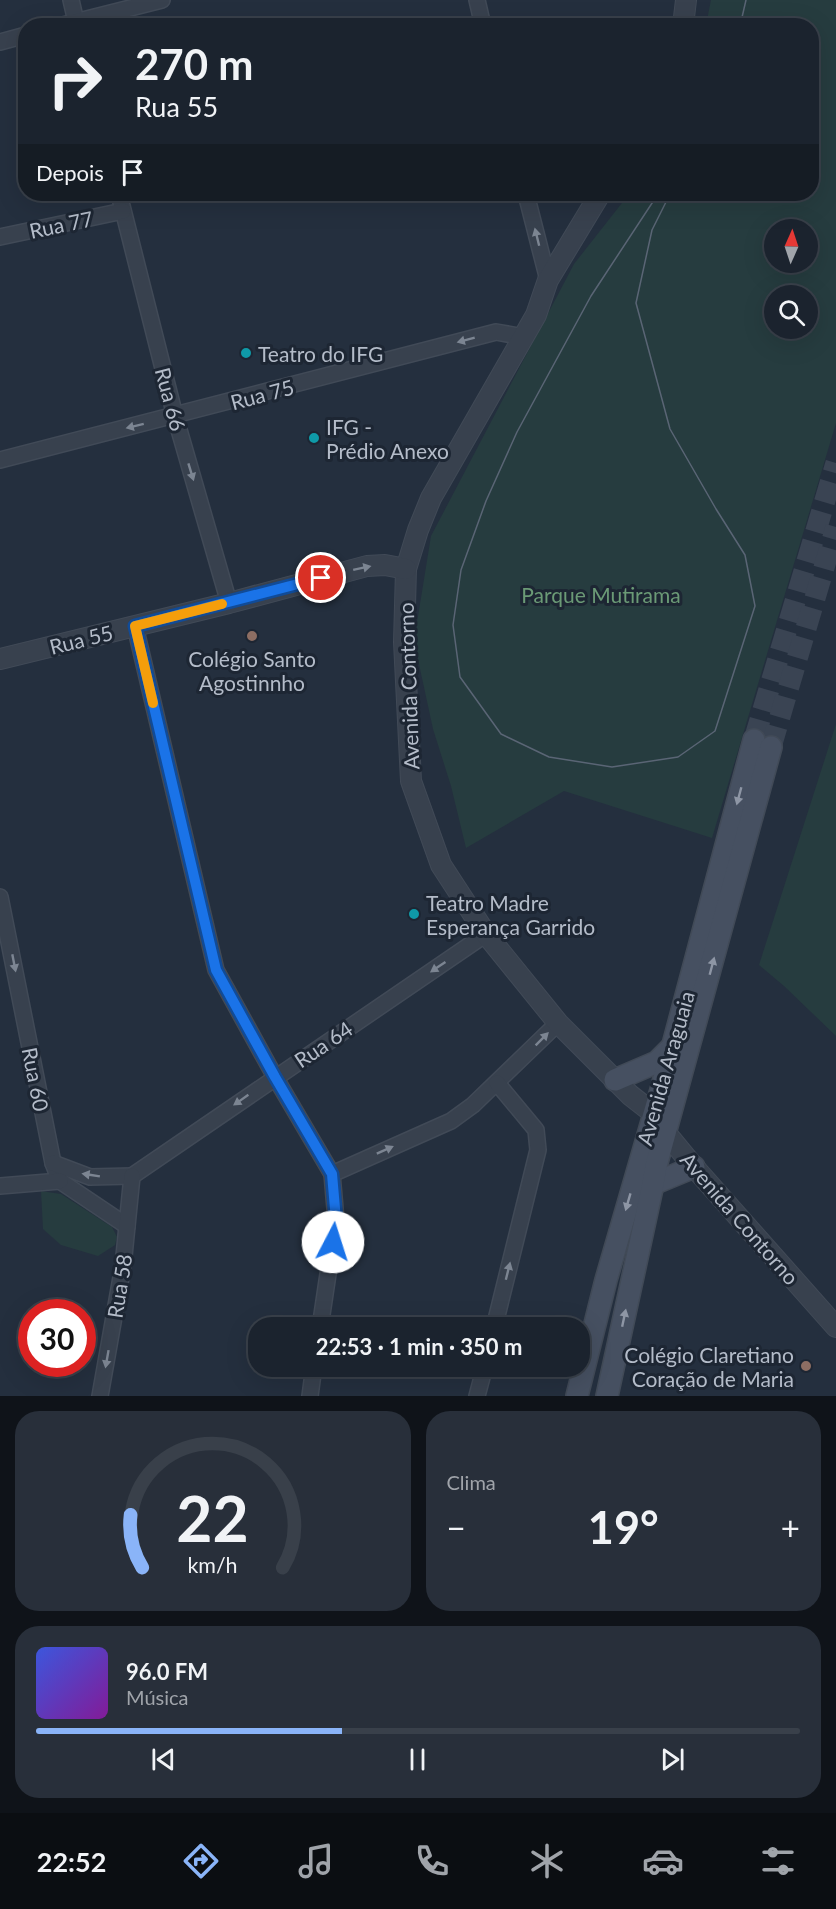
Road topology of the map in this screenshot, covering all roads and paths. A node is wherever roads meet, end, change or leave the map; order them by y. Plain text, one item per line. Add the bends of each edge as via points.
1 (71, 0) edge
2 (162, 0) edge
3 (477, 0) edge
4 (686, 0) edge
5 (76, 18) edge
6 (95, 18) edge
7 (481, 18) edge
8 (684, 18) edge
9 (18, 37) edge
10 (0, 42) edge
11 (121, 201) edge
12 (528, 201) edge
13 (596, 201) edge
14 (123, 211) junction
15 (0, 237) edge
16 (548, 280) junction
17 (524, 337) junction
18 (175, 416) junction
19 (0, 460) edge
20 (406, 569) junction
21 (229, 603) junction
22 (135, 626) junction
23 (0, 659) edge
24 (1, 903) edge
25 (486, 934) junction
26 (558, 1023) junction
27 (671, 1048) junction
28 (275, 1077) junction
29 (615, 1080) junction
30 (497, 1083) junction
31 (653, 1113) junction
32 (666, 1133) junction
33 (53, 1163) junction
34 (694, 1167) junction
35 (332, 1174) junction
36 (132, 1176) junction
37 (60, 1181) junction
38 (653, 1184) junction
39 (0, 1186) edge
40 (127, 1226) junction
41 (322, 1317) edge
42 (497, 1317) edge
43 (834, 1320) edge
44 (312, 1377) edge
45 (482, 1377) edge
46 (100, 1396) edge
47 (309, 1396) edge
48 (477, 1396) edge
49 (577, 1396) edge
50 (607, 1396) edge

1 - 5 street
2 - 6 street
3 - 7 street
4 - 8 street
9 - 10 street
11 - 14 street, Rua 66
16 -> 12 street
13 - 16 street, Avenida Contorno
14 - 15 street, Rua 77
14 - 18 street, Rua 66
16 - 17 street, Avenida Contorno
17 -> 18 street, Rua 75 via 496,332
17 - 20 street, Avenida Contorno via 431,498
18 -> 19 street, Rua 75
18 -> 21 street, Rua 66
21 -> 20 street, Rua 55 via 367,566
20 - 25 street, Avenida Contorno via 404,642 411,781 441,865
21 - 22 street, Rua 55
22 - 23 street, Rua 55
22 - 28 street via 216,970
24 -> 33 street, Rua 60
25 - 26 street, Avenida Contorno
25 -> 28 street, Rua 64
26 - 29 street, Avenida Contorno
30 -> 26 street
27 - 29 main road via 657,1062
27 - 31 main road, Avenida Araguaia
32 -> 27 main road, Avenida Araguaia via 763,743
28 - 35 street
28 -> 36 street, Rua 64
29 - 31 street, Avenida Contorno
35 -> 30 street via 451,1121
42 -> 30 street via 538,1150 536,1130
31 - 32 street, Avenida Contorno
31 -> 49 main road, Avenida Araguaia
32 - 34 street, Avenida Contorno
32 - 38 main road, Avenida Araguaia
36 -> 33 street via 90,1177
33 - 37 street, Rua 60
34 - 38 main road
34 - 43 street, Avenida Contorno
35 - 41 street via 336,1220
36 - 40 street, Rua 58
37 - 39 street
37 - 40 street
50 -> 38 main road, Avenida Araguaia
40 -> 46 street, Rua 58
44 - 47 street
45 - 48 street

